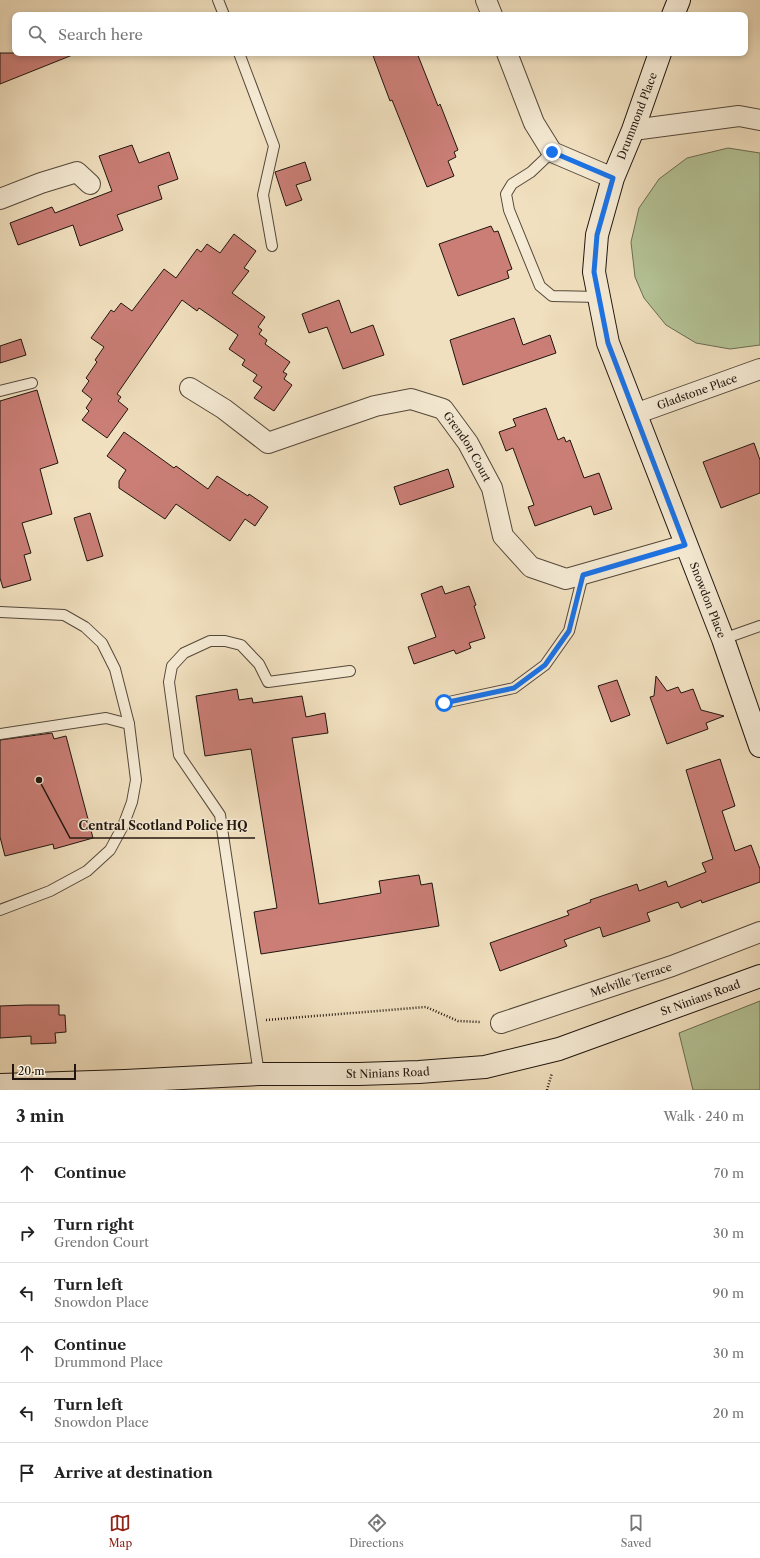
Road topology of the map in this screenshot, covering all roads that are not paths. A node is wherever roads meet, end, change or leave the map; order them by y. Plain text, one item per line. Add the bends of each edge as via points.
1 (218, 0) edge
2 (486, 0) edge
3 (679, 0) edge
4 (223, 12) edge
5 (491, 12) edge
6 (675, 12) edge
7 (240, 56) edge
8 (508, 56) edge
9 (659, 56) edge
10 (760, 120) edge
11 (633, 130) junction
12 (552, 152) junction
13 (613, 178) junction
14 (90, 184) dead end
15 (0, 199) edge
16 (272, 246) dead end
17 (594, 272) joint
18 (599, 297) junction
19 (760, 369) edge
20 (32, 383) dead end
21 (190, 388) dead end
22 (0, 391) edge
23 (635, 414) junction
24 (685, 545) junction
25 (583, 575) junction
26 (0, 612) edge
27 (760, 626) edge
28 (723, 639) junction
29 (350, 671) dead end
30 (444, 703) dead end
31 (129, 724) junction
32 (0, 734) edge
33 (760, 746) edge
34 (0, 910) edge
35 (760, 932) edge
36 (760, 976) edge
37 (501, 1023) road end
38 (259, 1074) junction
39 (0, 1085) edge
40 (125, 1086) edge

1 - 4 lane
2 - 5 street
3 - 6 main road
7 - 16 lane via 274,146 263,195
8 - 12 street via 534,123
9 - 11 main road, Drummond Place
10 - 11 street via 739,116
11 - 13 main road, Drummond Place
12 - 13 street
12 - 18 lane via 531,172 512,184 506,194 509,210 540,286 552,296
13 - 17 main road, Drummond Place via 597,235
14 - 15 street via 77,172
17 - 18 main road, Snowdon Place
18 - 23 main road, Snowdon Place via 608,343
19 - 23 street, Gladstone Place
20 - 22 lane
21 - 25 street, Grendon Court via 224,409 268,443 374,406 411,399 443,409 468,443 492,488 503,536 531,567 566,579
23 - 24 main road, Snowdon Place
24 - 25 street, Grendon Court
24 - 28 main road, Snowdon Place
25 - 30 lane via 569,631 545,665 514,688
26 - 31 lane via 64,615 85,627 102,643 115,669
27 - 28 lane
28 - 33 main road, Snowdon Place
29 - 38 lane via 268,682 259,664 241,645 210,641 184,652 172,666 168,682 179,755 220,815
31 - 32 lane via 106,718
31 - 34 lane via 136,780 132,802 110,850 87,871 50,891
35 - 37 street, Melville Terrace via 672,966
36 - 38 main road, St Ninians Road via 559,1049 485,1066 419,1072
38 - 40 main road, St Ninians Road
39 - 40 main road, St Ninians Road

